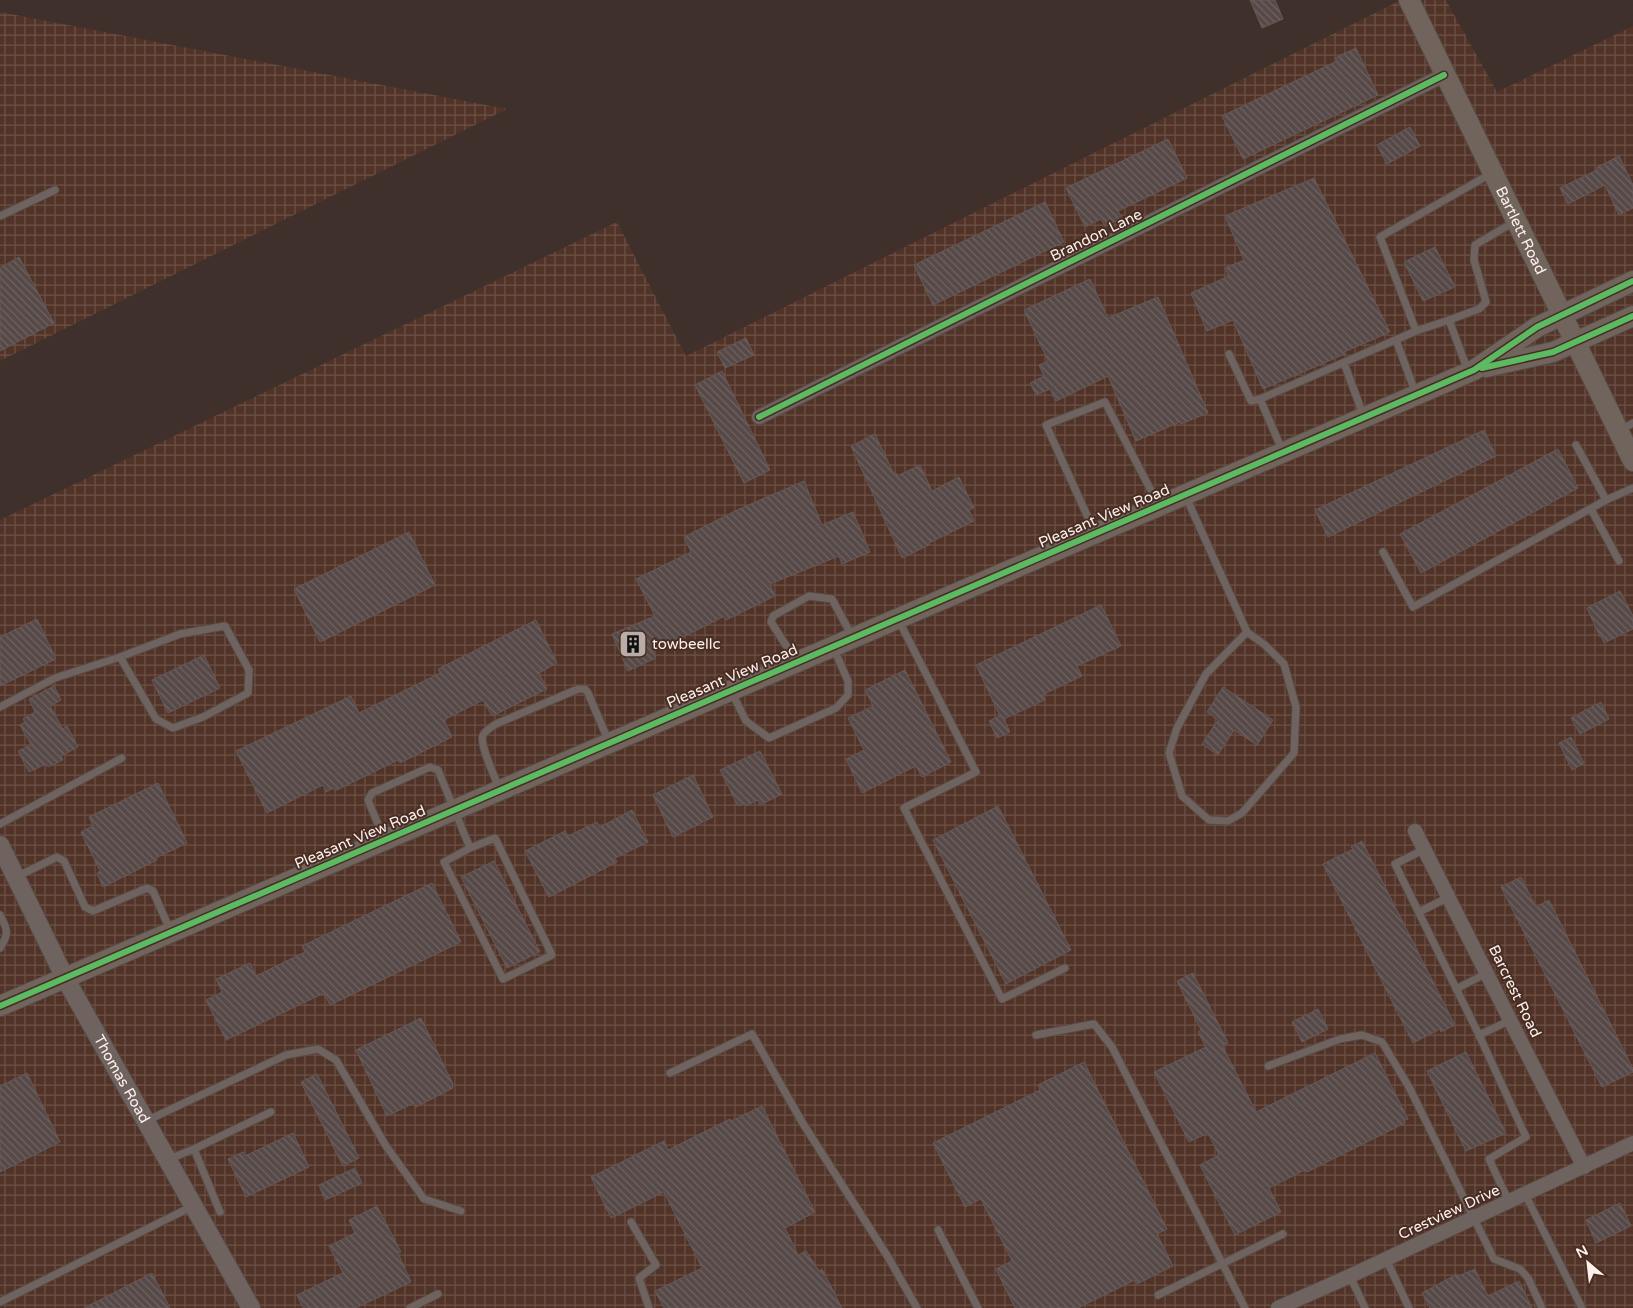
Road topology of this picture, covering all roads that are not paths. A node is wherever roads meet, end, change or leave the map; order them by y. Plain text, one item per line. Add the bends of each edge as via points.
1 (1409, 0) edge
2 (1444, 75) junction
3 (1492, 173) junction
4 (54, 190) dead end
5 (0, 216) edge
6 (1515, 221) junction
7 (1633, 280) edge
8 (1562, 316) junction
9 (1633, 316) edge
10 (1449, 320) junction
11 (1416, 331) junction
12 (1396, 340) junction
13 (1575, 344) junction
14 (1228, 354) dead end
15 (1344, 363) junction
16 (1471, 371) junction
17 (1416, 395) junction
18 (1260, 399) junction
19 (758, 417) dead end
20 (1364, 417) junction
21 (1626, 427) edge
22 (1576, 445) dead end
23 (1284, 452) junction
24 (1633, 461) edge
25 (1633, 488) edge
26 (1185, 495) junction
27 (1606, 500) junction
28 (1159, 506) junction
29 (1592, 509) junction
30 (1096, 533) junction
31 (1383, 552) dead end
32 (1619, 561) dead end
33 (897, 619) junction
34 (1247, 632) junction
35 (853, 638) junction
36 (833, 646) junction
37 (120, 657) junction
38 (797, 662) junction
39 (731, 691) junction
40 (0, 707) edge
41 (610, 743) junction
42 (122, 758) dead end
43 (500, 790) junction
44 (453, 810) junction
45 (0, 824) edge
46 (1415, 831) dead end
47 (385, 840) junction
48 (0, 846) edge
49 (470, 848) junction
50 (1425, 849) junction
51 (16, 877) junction
52 (1449, 897) junction
53 (1418, 912) junction
54 (0, 915) edge
55 (171, 932) junction
56 (0, 948) edge
57 (1064, 968) dead end
58 (1488, 973) junction
59 (65, 978) junction
60 (1456, 989) junction
61 (0, 1006) edge
62 (1510, 1020) junction
63 (1036, 1035) dead end
64 (1479, 1035) junction
65 (1268, 1066) dead end
66 (670, 1073) dead end
67 (270, 1112) dead end
68 (145, 1121) junction
69 (1633, 1143) edge
70 (194, 1149) junction
71 (167, 1159) junction
72 (1584, 1167) junction
73 (1525, 1194) junction
74 (1508, 1202) junction
75 (193, 1205) junction
76 (461, 1211) dead end
77 (220, 1212) dead end
78 (1474, 1218) junction
79 (631, 1222) dead end
80 (938, 1230) dead end
81 (1283, 1234) dead end
82 (1386, 1259) junction
83 (1223, 1265) junction
84 (1350, 1276) junction
85 (438, 1294) dead end
86 (1158, 1295) dead end
87 (0, 1302) edge
88 (251, 1308) edge
89 (410, 1308) edge
90 (649, 1308) edge
91 (917, 1308) edge
92 (978, 1308) edge
93 (1245, 1308) edge
94 (1278, 1308) edge
95 (1365, 1308) edge
96 (1409, 1308) edge
97 (1542, 1308) edge
98 (1582, 1308) edge

1 - 2 main road, Bartlett Road
2 - 3 main road, Bartlett Road
2 - 19 street, Brandon Lane
3 - 6 main road, Bartlett Road
3 - 11 lane via 1380,237
4 - 5 lane
6 - 8 main road, Bartlett Road
6 - 10 lane via 1474,245 1474,260 1486,302 1479,309
7 - 8 main road, Pleasant View Road
8 - 13 main road, Bartlett Road
8 - 16 main road, Pleasant View Road via 1537,328
9 - 13 main road, Pleasant View Road
10 - 11 lane
10 - 16 lane
11 - 12 lane
12 - 15 lane
12 - 17 lane
13 - 16 main road, Pleasant View Road
13 - 21 main road, Bartlett Road
14 - 18 lane via 1251,401
15 - 18 lane
15 - 20 lane
16 - 17 main road, Pleasant View Road
17 - 20 main road, Pleasant View Road
18 - 23 lane
20 - 23 main road, Pleasant View Road
21 - 24 main road, Bartlett Road
22 - 27 lane
23 - 26 main road, Pleasant View Road
25 - 27 lane
26 - 28 main road, Pleasant View Road
26 - 34 lane
27 - 29 lane
28 - 30 main road, Pleasant View Road
28 - 30 lane via 1105,402 1046,425
29 - 31 lane via 1413,607
29 - 32 lane
30 - 33 main road, Pleasant View Road
33 - 35 main road, Pleasant View Road
33 - 57 lane via 976,772 904,808 1002,999
34 - 34 lane via 1284,664 1296,707 1294,753 1242,813 1228,821 1209,820 1182,796 1170,753 1177,728 1206,674
35 - 36 main road, Pleasant View Road
35 - 38 lane via 832,599 809,596 773,616 771,622
36 - 38 main road, Pleasant View Road
36 - 39 lane via 848,681 848,695 836,708 769,738 746,721
37 - 37 lane via 180,634 225,626 249,670 248,693 203,717 173,728 156,719
37 - 40 lane via 55,678
38 - 39 main road, Pleasant View Road
39 - 41 main road, Pleasant View Road
41 - 43 main road, Pleasant View Road
41 - 43 lane via 584,689 496,724 482,737
42 - 45 lane
43 - 44 main road, Pleasant View Road
44 - 47 main road, Pleasant View Road
44 - 47 lane via 438,770 430,767 372,793 368,800
44 - 49 lane
46 - 50 street, Barcrest Road
47 - 55 main road, Pleasant View Road
48 - 51 street, Thomas Road
49 - 49 lane via 444,862 503,979 552,955 495,838
50 - 52 street, Barcrest Road
50 - 53 lane via 1395,864
51 - 55 lane via 57,857 64,861 85,907 93,910 147,888 153,891
51 - 59 street, Thomas Road
52 - 53 lane
52 - 58 street, Barcrest Road
53 - 60 lane
54 - 56 lane via 6,928 6,938
55 - 59 main road, Pleasant View Road
58 - 60 lane
58 - 62 street, Barcrest Road
59 - 61 main road, Pleasant View Road
59 - 68 street, Thomas Road
60 - 64 lane
62 - 64 lane
62 - 72 street, Barcrest Road
63 - 83 lane via 1094,1024 1112,1047
64 - 74 lane via 1526,1137 1489,1159
65 - 78 lane via 1340,1038 1362,1035 1382,1042 1409,1087
66 - 91 lane via 752,1034 802,1122
67 - 70 lane
68 - 71 street, Thomas Road
68 - 76 lane via 286,1055 318,1049 336,1060 386,1146 424,1199
69 - 72 street, Crestview Drive
70 - 71 lane
70 - 77 lane
71 - 75 street, Thomas Road
72 - 73 street, Crestview Drive
73 - 74 street, Crestview Drive
73 - 98 lane
74 - 78 street, Crestview Drive
75 - 87 lane
75 - 88 street, Thomas Road
78 - 82 street, Crestview Drive
78 - 97 lane via 1494,1259 1520,1269 1528,1278
79 - 90 lane via 656,1265 639,1278
80 - 92 lane
81 - 83 lane
82 - 84 street, Crestview Drive
82 - 96 lane
83 - 86 lane
83 - 93 lane
84 - 94 street, Crestview Drive
84 - 95 lane
85 - 89 lane

